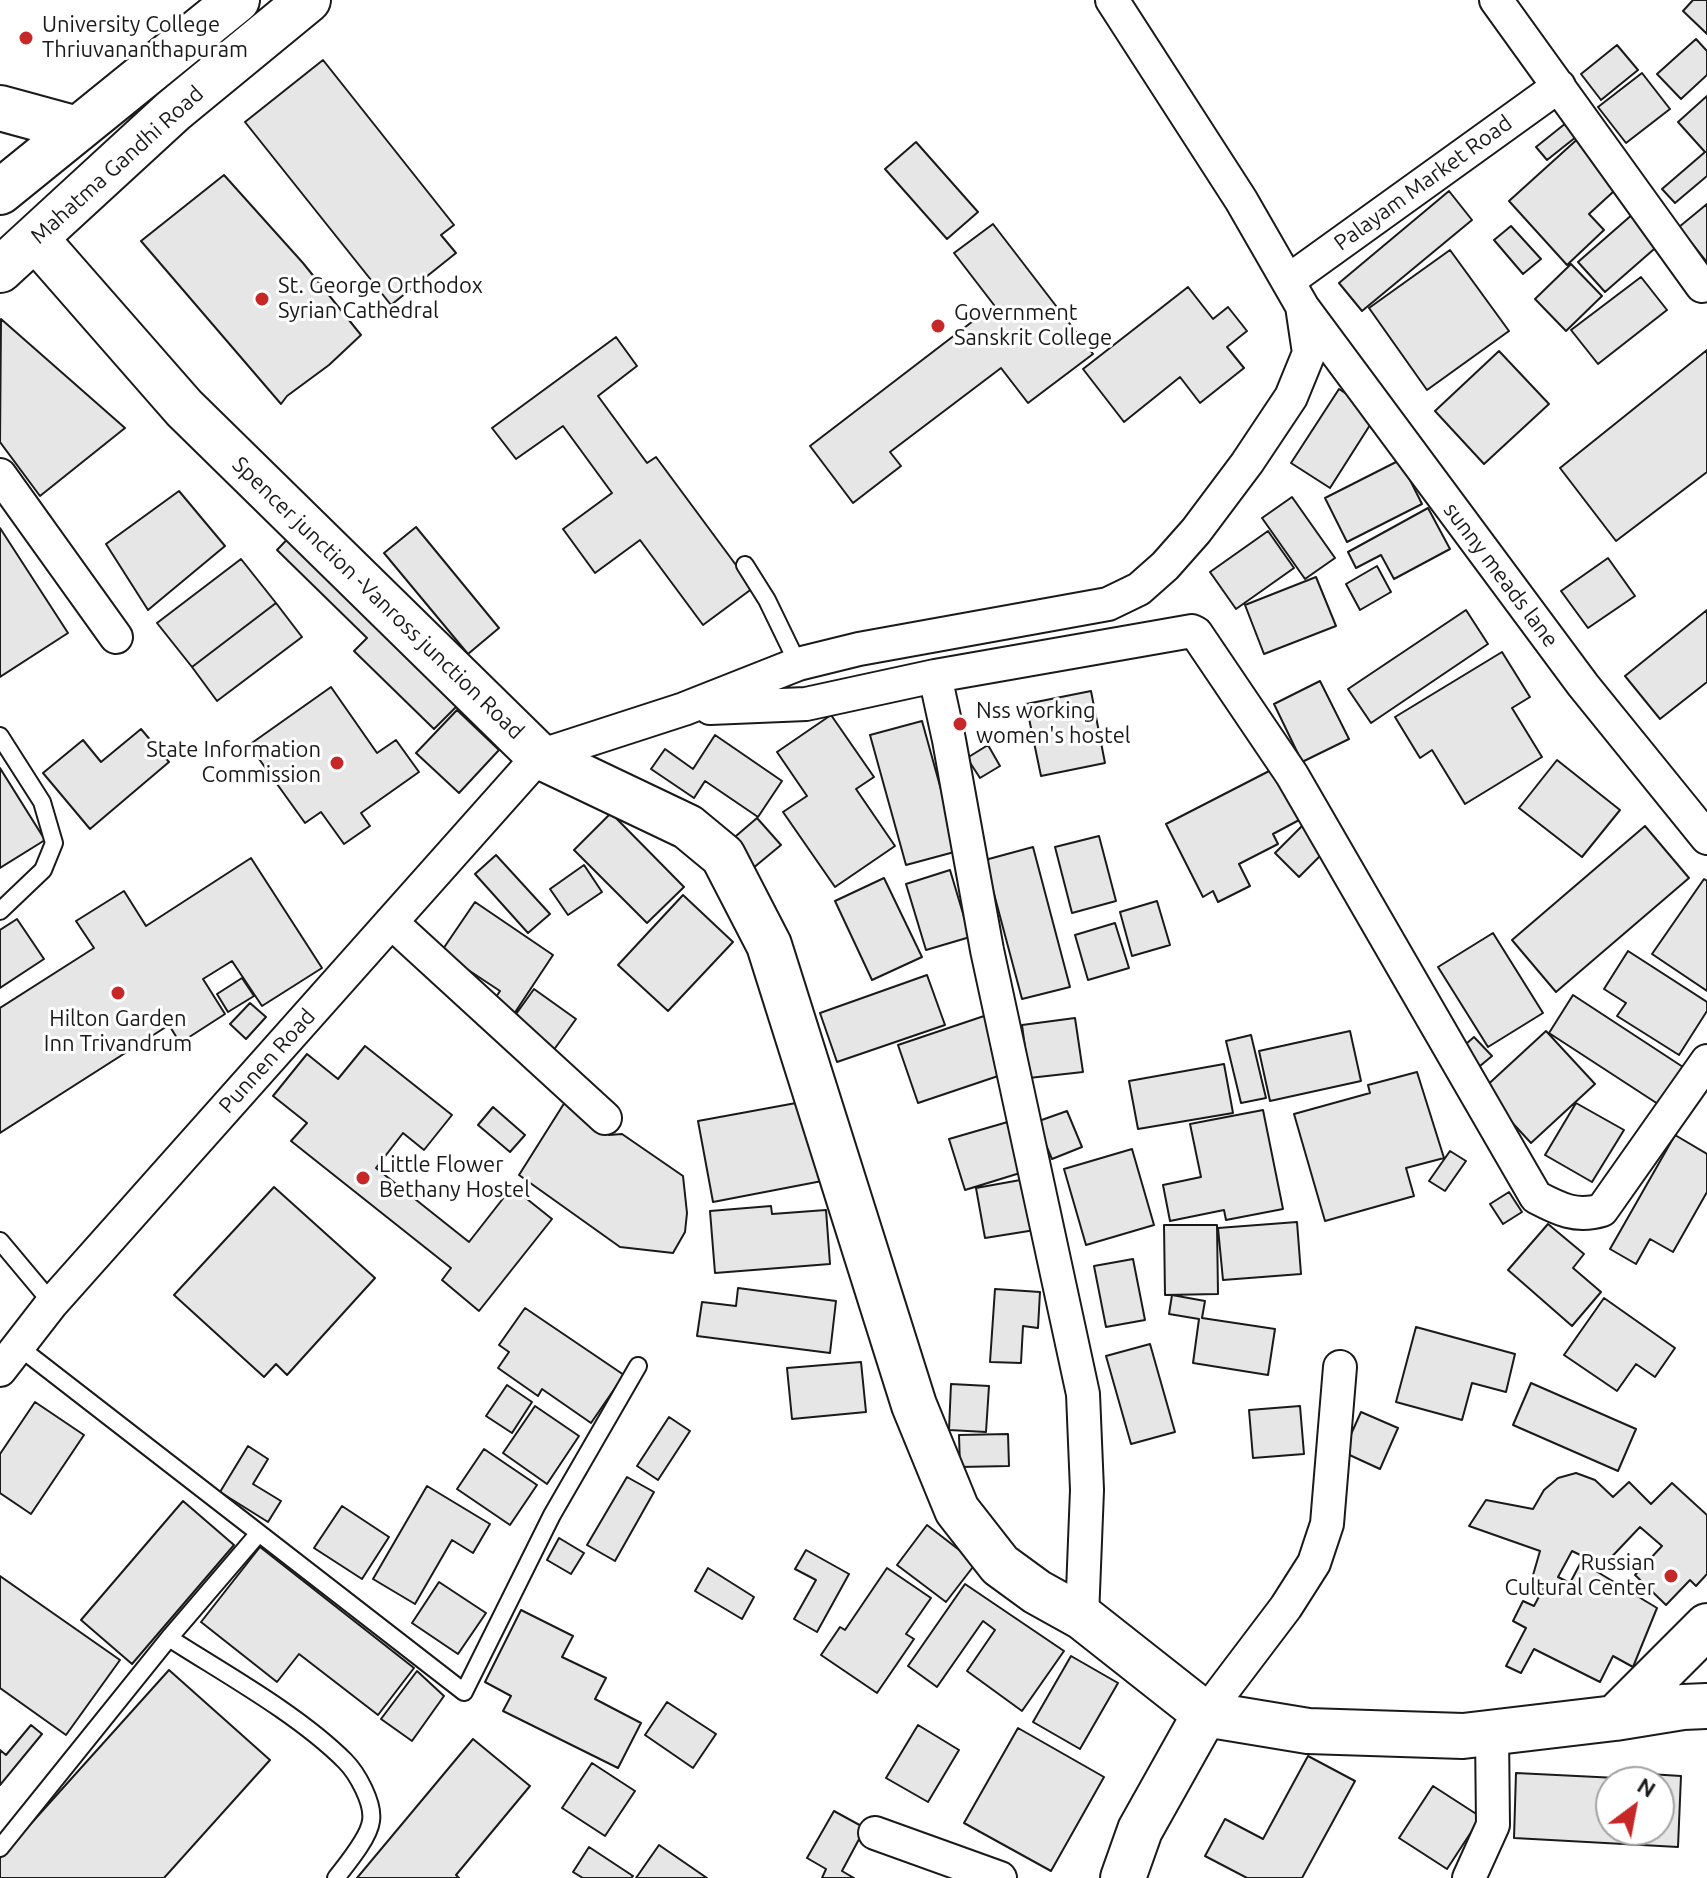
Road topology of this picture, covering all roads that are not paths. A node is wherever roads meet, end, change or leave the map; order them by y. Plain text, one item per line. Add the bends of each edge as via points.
1 (237, 0) edge
2 (308, 0) edge
3 (1112, 0) edge
4 (1496, 0) edge
5 (1559, 86) junction
6 (0, 108) edge
7 (77, 129) junction
8 (0, 192) edge
9 (36, 239) junction
10 (0, 270) edge
11 (1702, 286) dead end
12 (1295, 294) junction
13 (0, 475) edge
14 (745, 565) dead end
15 (116, 637) dead end
16 (798, 664) junction
17 (935, 676) junction
18 (684, 709) junction
19 (0, 736) edge
20 (539, 756) junction
21 (1707, 838) edge
22 (0, 911) edge
23 (391, 922) junction
24 (1707, 1061) edge
25 (605, 1118) dead end
26 (0, 1241) edge
27 (52, 1303) junction
28 (10, 1358) edge
29 (638, 1366) dead end
30 (1340, 1367) dead end
31 (259, 1533) junction
32 (1082, 1617) junction
33 (1707, 1626) edge
34 (169, 1638) junction
35 (1707, 1706) edge
36 (1205, 1714) junction
37 (1615, 1718) junction
38 (1492, 1733) junction
39 (875, 1833) dead end
40 (0, 1848) edge
41 (336, 1878) edge
42 (1000, 1878) edge
43 (1123, 1878) edge
44 (1469, 1878) edge

1 - 7 street
2 - 9 street, Mahatma Gandhi Road via 173,111
3 - 12 street, Spencer junction -Vanross junction Road
4 - 5 street
5 - 11 street
5 - 12 street, Palayam Market Road
6 - 7 street
7 - 8 street
9 - 10 street, Mahatma Gandhi Road
9 - 20 street, Spencer junction -Vanross junction Road via 184,408
12 - 16 street, Spencer junction -Vanross junction Road via 1309,353 1291,397 1196,531 1139,589 1108,604
12 - 21 street, sunny meads lane via 1583,685
13 - 15 street
14 - 16 lane
16 - 18 street, Spencer junction -Vanross junction Road
17 - 18 street via 806,704
17 - 24 street via 1196,633 1292,775 1536,1197 1565,1213 1602,1210
17 - 32 street via 987,950 1083,1394 1087,1490
18 - 20 street, Spencer junction -Vanross junction Road
19 - 22 lane via 42,802 54,843 43,870
20 - 23 street, Punnen Road
20 - 32 street via 688,827 723,856 769,945 914,1405 957,1510 1000,1565
23 - 25 street
23 - 27 street, Punnen Road
26 - 27 lane
27 - 28 street, Punnen Road
28 - 31 lane
29 - 31 lane via 552,1515 464,1692
30 - 36 street via 1327,1524 1314,1563
31 - 34 lane
32 - 36 street
33 - 37 street
34 - 40 lane
34 - 41 lane via 346,1762 364,1788 371,1821 356,1854
35 - 37 street
36 - 38 street via 1308,1731
36 - 43 street via 1140,1830
37 - 38 street
38 - 44 street via 1493,1825
39 - 42 street

